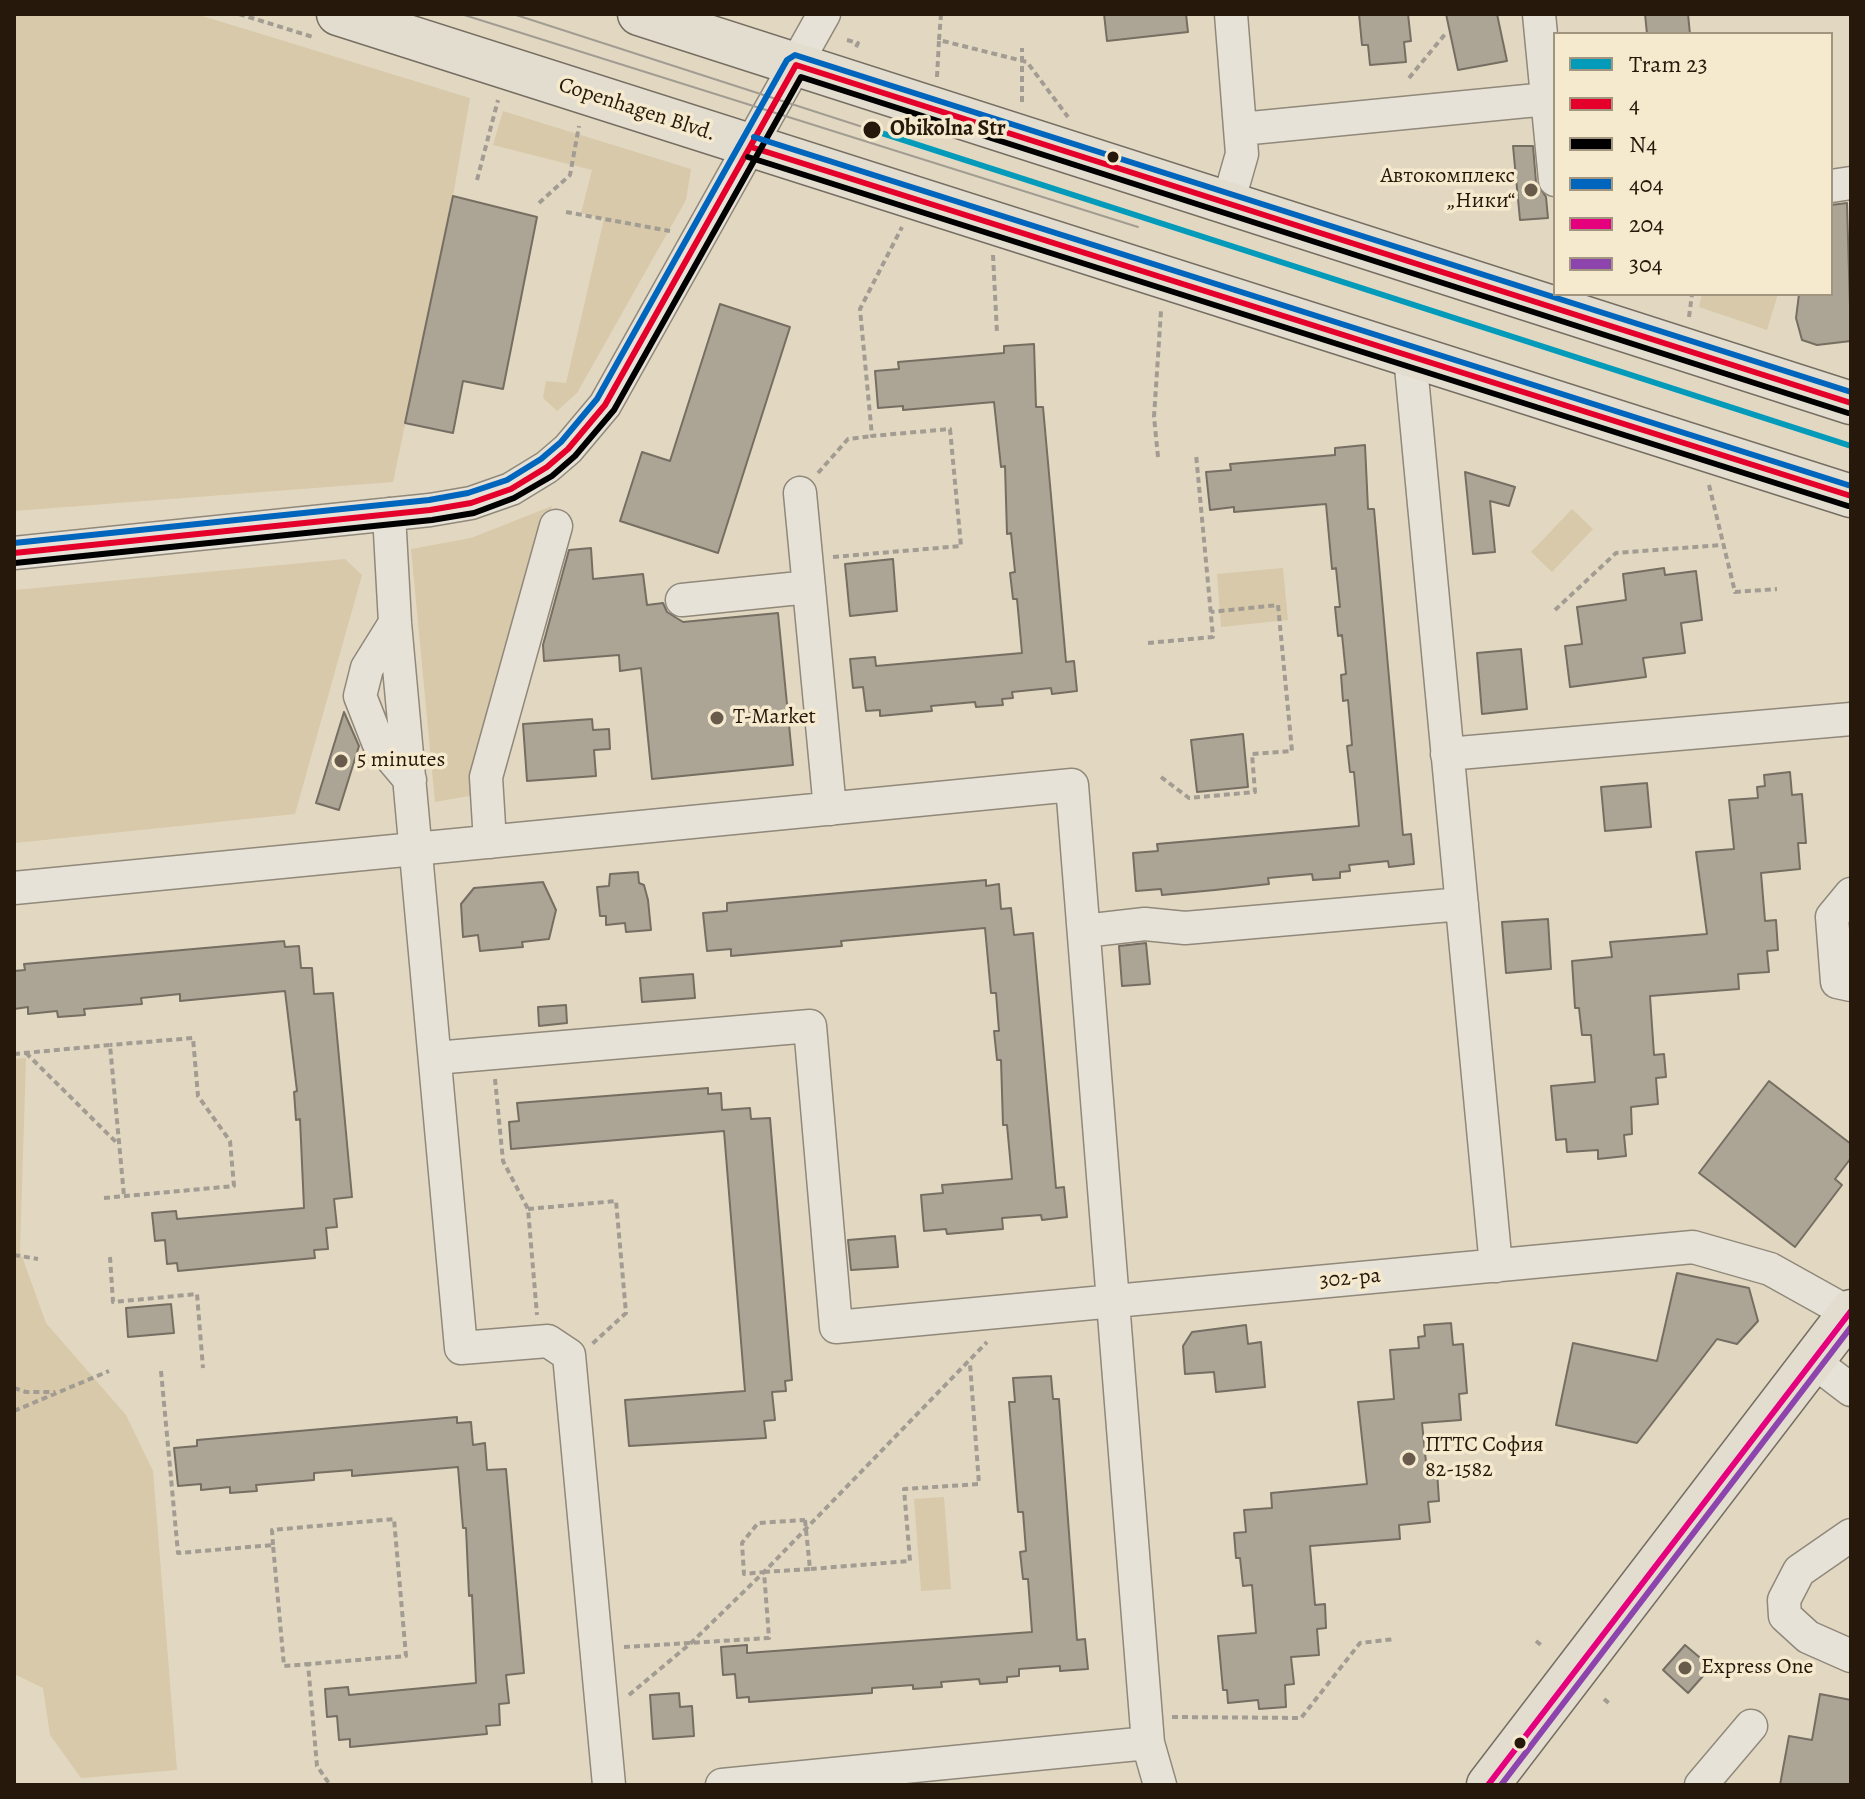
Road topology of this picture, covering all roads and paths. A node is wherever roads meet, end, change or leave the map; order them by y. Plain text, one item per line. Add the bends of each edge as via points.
1 (338, 14) edge
2 (639, 14) edge
3 (824, 14) edge
4 (941, 14) edge
5 (1231, 14) edge
6 (1539, 14) edge
7 (1446, 33) dead end
8 (847, 40) dead end
9 (939, 40) junction
10 (858, 43) dead end
11 (1022, 48) dead end
12 (1022, 60) junction
13 (796, 65) junction
14 (937, 78) dead end
15 (1409, 78) dead end
16 (1547, 99) junction
17 (498, 100) dead end
18 (1022, 106) dead end
19 (1071, 122) dead end
20 (579, 126) dead end
21 (1241, 129) junction
22 (751, 147) junction
23 (1553, 160) edge
24 (477, 180) dead end
25 (539, 203) dead end
26 (1228, 203) junction
27 (566, 212) dead end
28 (904, 224) dead end
29 (677, 232) dead end
30 (993, 254) dead end
31 (1692, 296) edge
32 (1162, 303) dead end
33 (1689, 319) dead end
34 (997, 333) dead end
35 (1410, 356) junction
36 (1851, 403) edge
37 (872, 436) junction
38 (1196, 454) dead end
39 (1158, 457) dead end
40 (1705, 471) dead end
41 (800, 493) joint
42 (1851, 496) edge
43 (389, 514) junction
44 (556, 526) dead end
45 (1723, 545) junction
46 (14, 553) edge
47 (808, 573) junction
48 (1777, 589) dead end
49 (682, 600) dead end
50 (1555, 610) dead end
51 (1211, 612) junction
52 (1148, 643) dead end
53 (1851, 719) edge
54 (1447, 754) junction
55 (1161, 777) dead end
56 (830, 809) junction
57 (490, 842) junction
58 (416, 849) junction
59 (14, 888) edge
60 (1851, 894) edge
61 (1462, 904) junction
62 (1084, 931) junction
63 (1851, 985) edge
64 (110, 1045) junction
65 (26, 1053) junction
66 (492, 1053) junction
67 (14, 1054) edge
68 (435, 1058) junction
69 (119, 1146) junction
70 (124, 1196) junction
71 (104, 1198) dead end
72 (528, 1209) junction
73 (14, 1255) edge
74 (110, 1257) dead end
75 (38, 1259) dead end
76 (1496, 1266) junction
77 (1112, 1301) junction
78 (1013, 1310) junction
79 (1850, 1312) edge
80 (540, 1341) junction
81 (1813, 1361) junction
82 (571, 1363) junction
83 (970, 1364) junction
84 (203, 1368) dead end
85 (109, 1371) dead end
86 (161, 1371) dead end
87 (14, 1388) edge
88 (1851, 1390) edge
89 (58, 1392) junction
90 (14, 1411) edge
91 (805, 1520) junction
92 (815, 1520) junction
93 (806, 1529) junction
94 (1851, 1535) edge
95 (273, 1545) junction
96 (810, 1569) junction
97 (764, 1572) junction
98 (1395, 1639) dead end
99 (691, 1643) junction
100 (597, 1649) junction
101 (1851, 1656) edge
102 (308, 1664) junction
103 (1604, 1699) dead end
104 (1610, 1704) dead end
105 (603, 1717) junction
106 (1751, 1726) dead end
107 (1146, 1730) junction
108 (330, 1785) edge
109 (609, 1785) edge
110 (722, 1785) edge
111 (1160, 1785) edge
112 (1488, 1785) edge
113 (1701, 1785) edge

1 - 22 main road, Copenhagen Blvd.
2 - 13 main road
3 - 13 street
4 - 9 path
5 - 21 street
6 - 16 street
7 - 15 path
8 - 10 path
9 - 12 path
9 - 14 path
11 - 12 path
12 - 18 path
12 - 19 path
13 - 22 street
13 - 26 main road
16 - 21 street
16 - 23 street
17 - 24 path
20 - 25 path via 570,175
21 - 26 street via 1242,154
22 - 35 main road, Copenhagen Blvd.
22 - 43 street via 605,405 568,449 547,467 471,503
26 - 36 main road
27 - 29 path
28 - 37 path via 860,309
30 - 34 path
31 - 33 path
32 - 39 path via 1156,374
35 - 42 main road, Copenhagen Blvd.
35 - 54 street
37 - 41 path via 848,439
37 - 47 path via 950,429 961,546
38 - 51 path
40 - 45 path
41 - 47 street
43 - 46 street
43 - 58 street
44 - 57 street via 486,777
45 - 48 path via 1735,592
45 - 50 path via 1616,553
47 - 49 street
47 - 56 street
51 - 52 path via 1213,637
51 - 55 path via 1278,605 1292,751 1252,754 1255,792 1189,798
53 - 54 street
54 - 61 street
56 - 57 street
56 - 62 street via 1072,785
57 - 58 street
58 - 59 street
58 - 68 street
60 - 63 street via 1832,917 1837,982
61 - 62 street via 1185,928 1145,924
61 - 76 street
62 - 77 street
64 - 65 path
64 - 69 path
64 - 70 path via 193,1038 198,1096 230,1141 232,1156 234,1186
65 - 67 path
65 - 69 path
66 - 68 street
66 - 72 path via 503,1161
66 - 78 street, 302-ра via 810,1026 836,1327
68 - 80 street via 461,1348
69 - 70 path
70 - 71 path
72 - 80 path
72 - 82 path via 616,1201 626,1313
73 - 75 path
74 - 84 path via 113,1302 197,1294
76 - 77 street, 302-ра
76 - 79 street, 302-ра via 1693,1247 1770,1269
77 - 78 street, 302-ра
77 - 107 street
78 - 83 path
79 - 81 main road
80 - 82 street via 564,1348
81 - 88 street
81 - 112 main road
82 - 100 street
83 - 92 path
83 - 96 path via 979,1484 904,1489 910,1561
85 - 89 path
86 - 95 path via 178,1553
87 - 89 path
89 - 90 path
91 - 92 path
91 - 93 path
91 - 97 path via 758,1523 742,1543 744,1574
92 - 93 path
93 - 96 path
93 - 97 path
94 - 101 street via 1799,1571 1784,1600 1785,1616 1808,1637
95 - 102 path via 284,1666
95 - 102 path via 272,1530 394,1519 406,1656
96 - 97 path
97 - 99 path
97 - 99 path via 769,1638
98 - 107 path via 1360,1643 1301,1718
99 - 100 path
99 - 105 path
100 - 105 street
102 - 108 path via 317,1766
103 - 104 path
105 - 109 street
106 - 113 street
107 - 110 street
107 - 111 street

